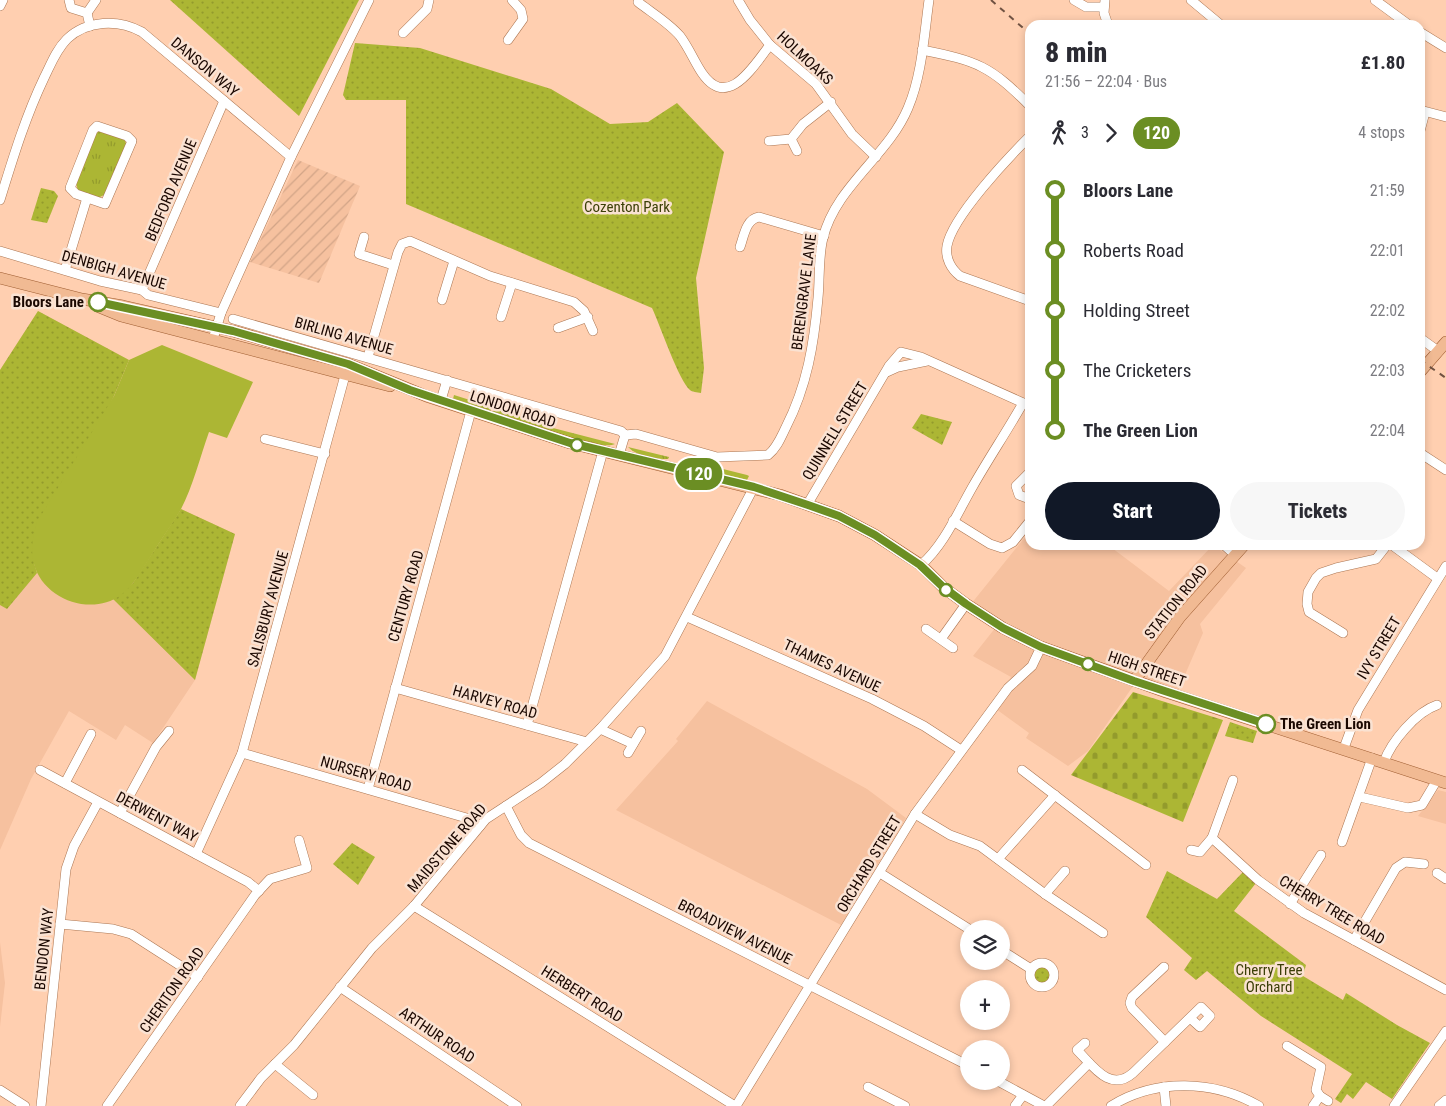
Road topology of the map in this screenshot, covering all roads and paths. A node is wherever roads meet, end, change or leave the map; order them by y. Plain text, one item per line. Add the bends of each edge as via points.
1 (3, 0) edge
2 (69, 0) edge
3 (96, 0) edge
4 (368, 0) edge
5 (428, 0) edge
6 (512, 0) edge
7 (738, 0) edge
8 (929, 0) edge
9 (1074, 0) edge
10 (1191, 0) edge
11 (1375, 0) edge
12 (638, 2) dead end
13 (1104, 4) edge
14 (0, 6) edge
15 (88, 13) junction
16 (1107, 20) edge
17 (1215, 20) edge
18 (1402, 20) edge
19 (90, 26) junction
20 (402, 33) dead end
21 (1425, 35) edge
22 (508, 40) dead end
23 (770, 45) junction
24 (1446, 48) edge
25 (922, 50) junction
26 (224, 101) junction
27 (1025, 101) edge
28 (831, 102) junction
29 (1425, 112) edge
30 (1446, 117) edge
31 (791, 139) junction
32 (769, 141) dead end
33 (1025, 141) edge
34 (798, 151) dead end
35 (291, 157) junction
36 (876, 157) junction
37 (87, 198) junction
38 (0, 200) edge
39 (364, 236) dead end
40 (824, 236) junction
41 (742, 247) dead end
42 (0, 251) edge
43 (454, 261) junction
44 (394, 265) junction
45 (64, 270) junction
46 (0, 278) edge
47 (512, 283) junction
48 (142, 290) junction
49 (1025, 299) edge
50 (82, 300) junction
51 (442, 300) dead end
52 (221, 313) junction
53 (501, 317) dead end
54 (588, 317) junction
55 (233, 319) dead end
56 (216, 327) junction
57 (558, 328) dead end
58 (593, 331) dead end
59 (213, 339) junction
60 (1425, 342) edge
61 (1446, 342) edge
62 (1438, 352) junction
63 (368, 357) junction
64 (926, 361) junction
65 (1425, 366) edge
66 (347, 370) junction
67 (886, 372) junction
68 (447, 380) junction
69 (441, 400) junction
70 (1025, 404) edge
71 (1025, 407) edge
72 (471, 411) junction
73 (625, 435) junction
74 (265, 439) dead end
75 (603, 451) junction
76 (325, 454) junction
77 (619, 455) junction
78 (768, 456) joint
79 (1425, 456) edge
80 (1446, 470) edge
81 (1025, 477) edge
82 (754, 487) junction
83 (1025, 497) edge
84 (808, 505) junction
85 (953, 521) junction
86 (1025, 527) edge
87 (1230, 550) edge
88 (1240, 550) edge
89 (1383, 550) edge
90 (1399, 550) edge
91 (1235, 555) junction
92 (920, 565) junction
93 (1446, 566) edge
94 (1437, 578) junction
95 (966, 604) junction
96 (687, 617) junction
97 (926, 629) dead end
98 (1343, 633) dead end
99 (941, 639) junction
100 (1041, 647) junction
101 (953, 648) dead end
102 (1134, 681) junction
103 (394, 688) junction
104 (1430, 704) dead end
105 (527, 725) junction
106 (600, 729) junction
107 (170, 731) dead end
108 (641, 731) dead end
109 (91, 734) dead end
110 (587, 742) junction
111 (633, 744) junction
112 (1344, 748) junction
113 (961, 750) junction
114 (242, 753) junction
115 (628, 753) dead end
116 (1378, 760) junction
117 (40, 770) dead end
118 (1022, 770) dead end
119 (1234, 780) dead end
120 (1442, 782) edge
121 (65, 783) junction
122 (368, 789) junction
123 (1054, 794) junction
124 (1360, 797) junction
125 (98, 802) junction
126 (506, 806) junction
127 (120, 813) junction
128 (915, 814) junction
129 (480, 826) junction
130 (1212, 838) junction
131 (300, 840) dead end
132 (1342, 842) dead end
133 (1192, 850) dead end
134 (196, 854) junction
135 (1321, 855) dead end
136 (998, 859) junction
137 (1424, 864) dead end
138 (1146, 865) dead end
139 (1065, 871) dead end
140 (880, 873) junction
141 (1437, 873) dead end
142 (1446, 879) edge
143 (259, 891) junction
144 (1045, 894) junction
145 (1290, 904) junction
146 (414, 906) junction
147 (960, 923) edge
148 (60, 924) junction
149 (1100, 928) dead end
150 (1354, 940) junction
151 (1010, 956) edge
152 (1164, 967) dead end
153 (1031, 969) dead end
154 (198, 977) junction
155 (811, 986) junction
156 (340, 987) junction
157 (1446, 990) edge
158 (1190, 1018) dead end
159 (1446, 1031) edge
160 (1085, 1042) dead end
161 (1165, 1042) junction
162 (1286, 1046) dead end
163 (960, 1061) edge
164 (1089, 1063) junction
165 (275, 1064) junction
166 (868, 1087) dead end
167 (1164, 1087) junction
168 (1010, 1088) edge
169 (0, 1090) edge
170 (313, 1095) dead end
171 (1023, 1095) junction
172 (1320, 1096) junction
173 (1446, 1100) edge
174 (1328, 1101) dead end
175 (25, 1106) edge
176 (41, 1106) edge
177 (107, 1106) edge
178 (240, 1106) edge
179 (517, 1106) edge
180 (736, 1106) edge
181 (905, 1106) edge
182 (1015, 1106) edge
183 (1045, 1106) edge
184 (1111, 1106) edge
185 (1166, 1106) edge
186 (1259, 1106) edge
187 (1313, 1106) edge
188 (1394, 1106) edge
189 (1439, 1106) edge

1 - 14 street
2 - 15 street via 72,8
3 - 15 street
4 - 35 street
5 - 20 street via 427,9
6 - 22 street via 521,10 523,19
7 - 23 street, HOLMOAKS
8 - 25 street, BERENGRAVE LANE
9 - 13 street via 1086,7
10 - 17 street
11 - 18 street
12 - 23 street via 678,34 702,72 718,86 740,82
13 - 16 street
15 - 19 street
19 - 26 street, DANSON WAY via 117,23 142,32
19 - 38 street, DANSON WAY via 66,40 54,58 22,129
21 - 24 street
23 - 28 street, HOLMOAKS via 805,74
25 - 27 street via 986,68
25 - 36 street, BERENGRAVE LANE via 908,109
26 - 35 street, DANSON WAY
26 - 48 street, BEDFORD AVENUE
28 - 31 street via 803,124
28 - 36 street, HOLMOAKS via 852,134
29 - 30 street
31 - 32 street
31 - 34 street
33 - 49 street via 977,195 948,241 947,252 960,276
35 - 52 street
36 - 40 street, BERENGRAVE LANE via 836,208
37 - 37 street via 73,192 70,185 94,127 101,126 130,138 131,146 107,203
37 - 45 street
39 - 44 street via 357,259
40 - 41 street via 759,217 748,224
40 - 78 street, BERENGRAVE LANE via 806,380 788,423
42 - 45 street, DENBIGH AVENUE
43 - 44 street via 410,241 400,247
43 - 47 street
43 - 51 street
44 - 63 street
45 - 48 street, DENBIGH AVENUE
46 - 50 main road, LONDON ROAD
47 - 53 street
47 - 54 street via 569,299
48 - 52 street, DENBIGH AVENUE via 148,295
50 - 56 main road, LONDON ROAD
50 - 59 main road, LONDON ROAD via 121,316
52 - 56 street
54 - 57 street
54 - 58 street
55 - 63 street, BIRLING AVENUE
56 - 59 street
56 - 66 main road, LONDON ROAD
59 - 66 main road, LONDON ROAD
60 - 62 street
61 - 62 main road
62 - 65 main road
63 - 68 street, BIRLING AVENUE
64 - 67 street
64 - 67 street, QUINNELL STREET via 902,352
64 - 70 street
66 - 69 main road, LONDON ROAD
66 - 76 street, SALISBURY AVENUE
67 - 84 street, QUINNELL STREET
68 - 69 street
68 - 73 street, BIRLING AVENUE via 621,431
69 - 72 main road, LONDON ROAD
71 - 85 street via 1008,425
72 - 75 main road, LONDON ROAD via 551,438
72 - 103 street, CENTURY ROAD
73 - 77 street
73 - 78 street, BIRLING AVENUE via 636,434 717,457
74 - 76 street
75 - 77 main road, LONDON ROAD
75 - 105 street
76 - 114 street, SALISBURY AVENUE
77 - 82 main road, LONDON ROAD
79 - 80 street
81 - 83 street via 1016,486 1019,494
82 - 84 main road, HIGH STREET
82 - 96 street, MAIDSTONE ROAD via 701,583
84 - 92 main road, HIGH STREET via 857,525
85 - 86 street via 1002,548 1013,542
85 - 92 street via 929,558
87 - 91 street
88 - 91 main road, STATION ROAD
89 - 98 street via 1376,559 1326,571 1312,584 1307,598 1310,612
90 - 94 street
91 - 102 main road, STATION ROAD via 1178,620
92 - 95 main road, HIGH STREET
93 - 94 street, IVY STREET
94 - 112 street, IVY STREET via 1358,710
95 - 99 street
95 - 100 main road, HIGH STREET
96 - 106 street, MAIDSTONE ROAD via 665,656
96 - 113 street, THAMES AVENUE via 872,699
97 - 99 street
99 - 101 street
100 - 102 main road, HIGH STREET
100 - 113 street, ORCHARD STREET via 1032,666 1012,682
102 - 112 main road, HIGH STREET
103 - 105 street, HARVEY ROAD
103 - 122 street, CENTURY ROAD
104 - 116 street
105 - 110 street, HARVEY ROAD
106 - 110 street, MAIDSTONE ROAD
106 - 111 street
107 - 127 street via 156,747
108 - 111 street
109 - 121 street
110 - 126 street, MAIDSTONE ROAD via 555,774
111 - 115 street
112 - 116 main road, HIGH STREET
113 - 128 street, ORCHARD STREET
114 - 122 street, NURSERY ROAD
114 - 134 street, SALISBURY AVENUE
116 - 120 main road, HIGH STREET
116 - 124 street
117 - 121 street, DERWENT WAY
118 - 123 street
119 - 130 street
120 - 124 street via 1422,805 1408,808
121 - 125 street, DERWENT WAY
122 - 129 street, NURSERY ROAD via 470,819
123 - 136 street
123 - 138 street
124 - 132 street
125 - 127 street, DERWENT WAY
125 - 148 street, BENDON WAY via 70,855
126 - 129 street, MAIDSTONE ROAD
126 - 155 street, BROADVIEW AVENUE via 521,835 529,843
127 - 134 street, DERWENT WAY
128 - 136 street via 980,846
128 - 140 street, ORCHARD STREET
129 - 146 street, MAIDSTONE ROAD
130 - 133 street via 1200,852
130 - 145 street, CHERRY TREE ROAD
131 - 143 street, CHERITON ROAD via 306,868 273,878
134 - 143 street, DERWENT WAY
135 - 145 street
136 - 144 street
137 - 150 street via 1405,862 1396,868
139 - 144 street
140 - 147 street
140 - 155 street, ORCHARD STREET
141 - 142 street
143 - 154 street, CHERITON ROAD
144 - 149 street
145 - 150 street, CHERRY TREE ROAD
146 - 156 street, MAIDSTONE ROAD via 372,948
146 - 180 street, HERBERT ROAD
148 - 154 street via 113,929 130,934
148 - 176 street, BENDON WAY
150 - 157 street, CHERRY TREE ROAD
151 - 153 street
152 - 161 street via 1132,997 1130,1003
154 - 177 street, CHERITON ROAD
155 - 163 street, BROADVIEW AVENUE
155 - 180 street, ORCHARD STREET
156 - 165 street, MAIDSTONE ROAD
156 - 179 street, ARTHUR ROAD
158 - 161 street
159 - 188 street
160 - 164 street via 1077,1050
161 - 164 street via 1124,1080 1106,1078
162 - 172 street via 1321,1067 1316,1090
164 - 183 street
165 - 170 street
165 - 178 street, MAIDSTONE ROAD
166 - 181 street
167 - 184 street via 1133,1095
167 - 185 street
167 - 186 street via 1213,1088
168 - 171 street
169 - 175 street
171 - 182 street
171 - 183 street
172 - 174 street
172 - 187 street
173 - 189 street

